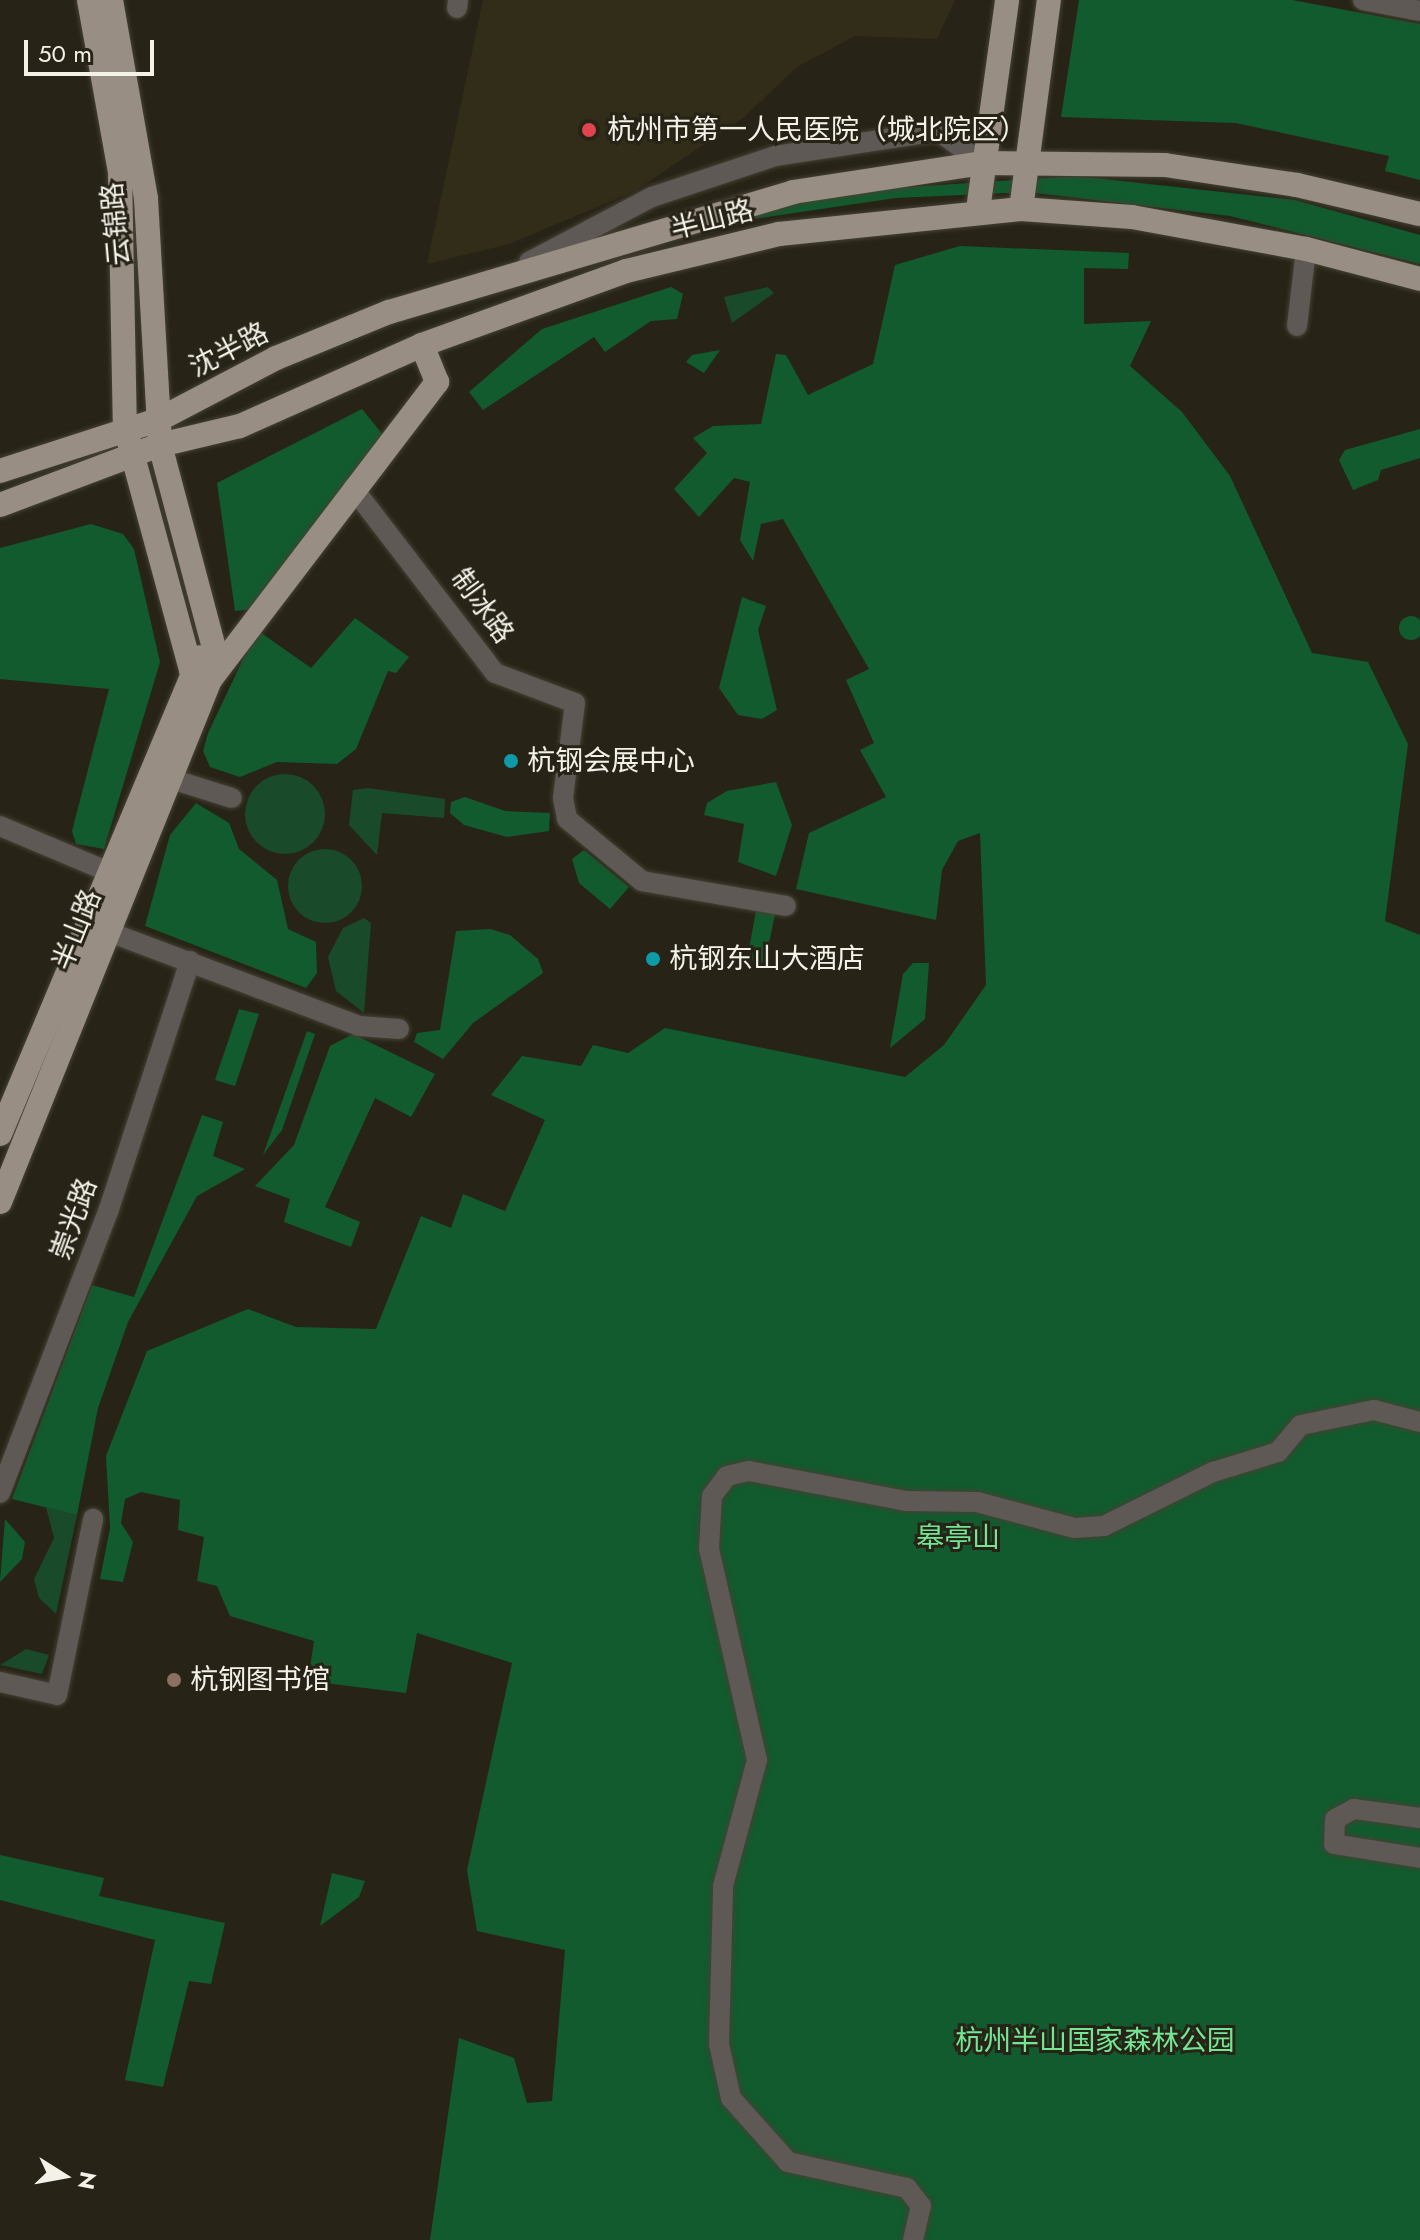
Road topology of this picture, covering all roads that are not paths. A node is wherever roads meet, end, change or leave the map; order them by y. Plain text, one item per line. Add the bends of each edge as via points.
1 (89, 0) edge
2 (111, 0) edge
3 (1007, 0) edge
4 (1049, 0) edge
5 (1363, 0) edge
6 (1420, 11) edge
7 (1025, 161) junction
8 (982, 163) junction
9 (1021, 209) junction
10 (978, 210) junction
11 (1420, 214) edge
12 (1306, 249) junction
13 (485, 283) junction
14 (1418, 284) edge
15 (1297, 326) dead end
16 (422, 345) junction
17 (158, 420) junction
18 (125, 427) junction
19 (160, 445) junction
20 (132, 457) junction
21 (0, 471) edge
22 (353, 488) junction
23 (0, 505) edge
24 (207, 672) junction
25 (165, 777) junction
26 (232, 798) dead end
27 (0, 826) edge
28 (120, 877) junction
29 (786, 906) dead end
30 (109, 932) junction
31 (190, 961) junction
32 (399, 1029) dead end
33 (0, 1134) edge
34 (0, 1202) edge
35 (1420, 1422) edge
36 (0, 1493) edge
37 (93, 1519) dead end
38 (0, 1682) edge
39 (1420, 1818) edge
40 (1420, 1858) edge
41 (913, 2240) edge

1 - 18 main road, 云锦路 via 120,173
2 - 17 main road, 云锦路 via 146,199
3 - 8 main road
4 - 7 main road
5 - 6 street
7 - 8 main road, 半山路
7 - 9 main road
7 - 11 main road, 半山路 via 1165,165 1297,185
8 - 10 main road
8 - 13 main road, 半山路 via 793,192
8 - 13 street, 半山路 via 938,131 775,156 652,197
9 - 10 main road, 半山路
9 - 12 main road, 半山路 via 1132,217
10 - 16 main road, 半山路 via 779,234 626,271
12 - 14 main road, 半山路
12 - 15 street
13 - 17 main road, 沈半路 via 276,358
16 - 19 main road via 240,426
16 - 22 main road, 半山路 via 437,382
17 - 18 main road, 沈半路
17 - 19 main road, 云锦路
18 - 20 main road
18 - 21 main road, 沈半路
19 - 20 main road
19 - 24 main road via 213,637
20 - 23 main road
20 - 24 main road
22 - 24 main road, 半山路
22 - 29 street, 制冰路 via 495,673 575,703 563,798 567,819 642,881
24 - 25 main road, 半山路
24 - 28 main road, 半山路
25 - 26 street
25 - 28 main road, 半山路
27 - 28 street
28 - 30 main road, 半山路
28 - 33 main road, 半山路
30 - 31 street
30 - 34 main road, 半山路
31 - 32 street via 359,1026
31 - 36 street, 崇光路 via 109,1209
35 - 41 street via 1374,1410 1301,1425 1278,1452 1213,1472 1104,1526 1075,1528 977,1502 906,1501 749,1471 727,1476 712,1496 709,1549 757,1760 723,1886 719,2044 731,2098 788,2162 907,2188 921,2206
37 - 38 street via 57,1695
39 - 40 street via 1354,1809 1335,1819 1334,1844

